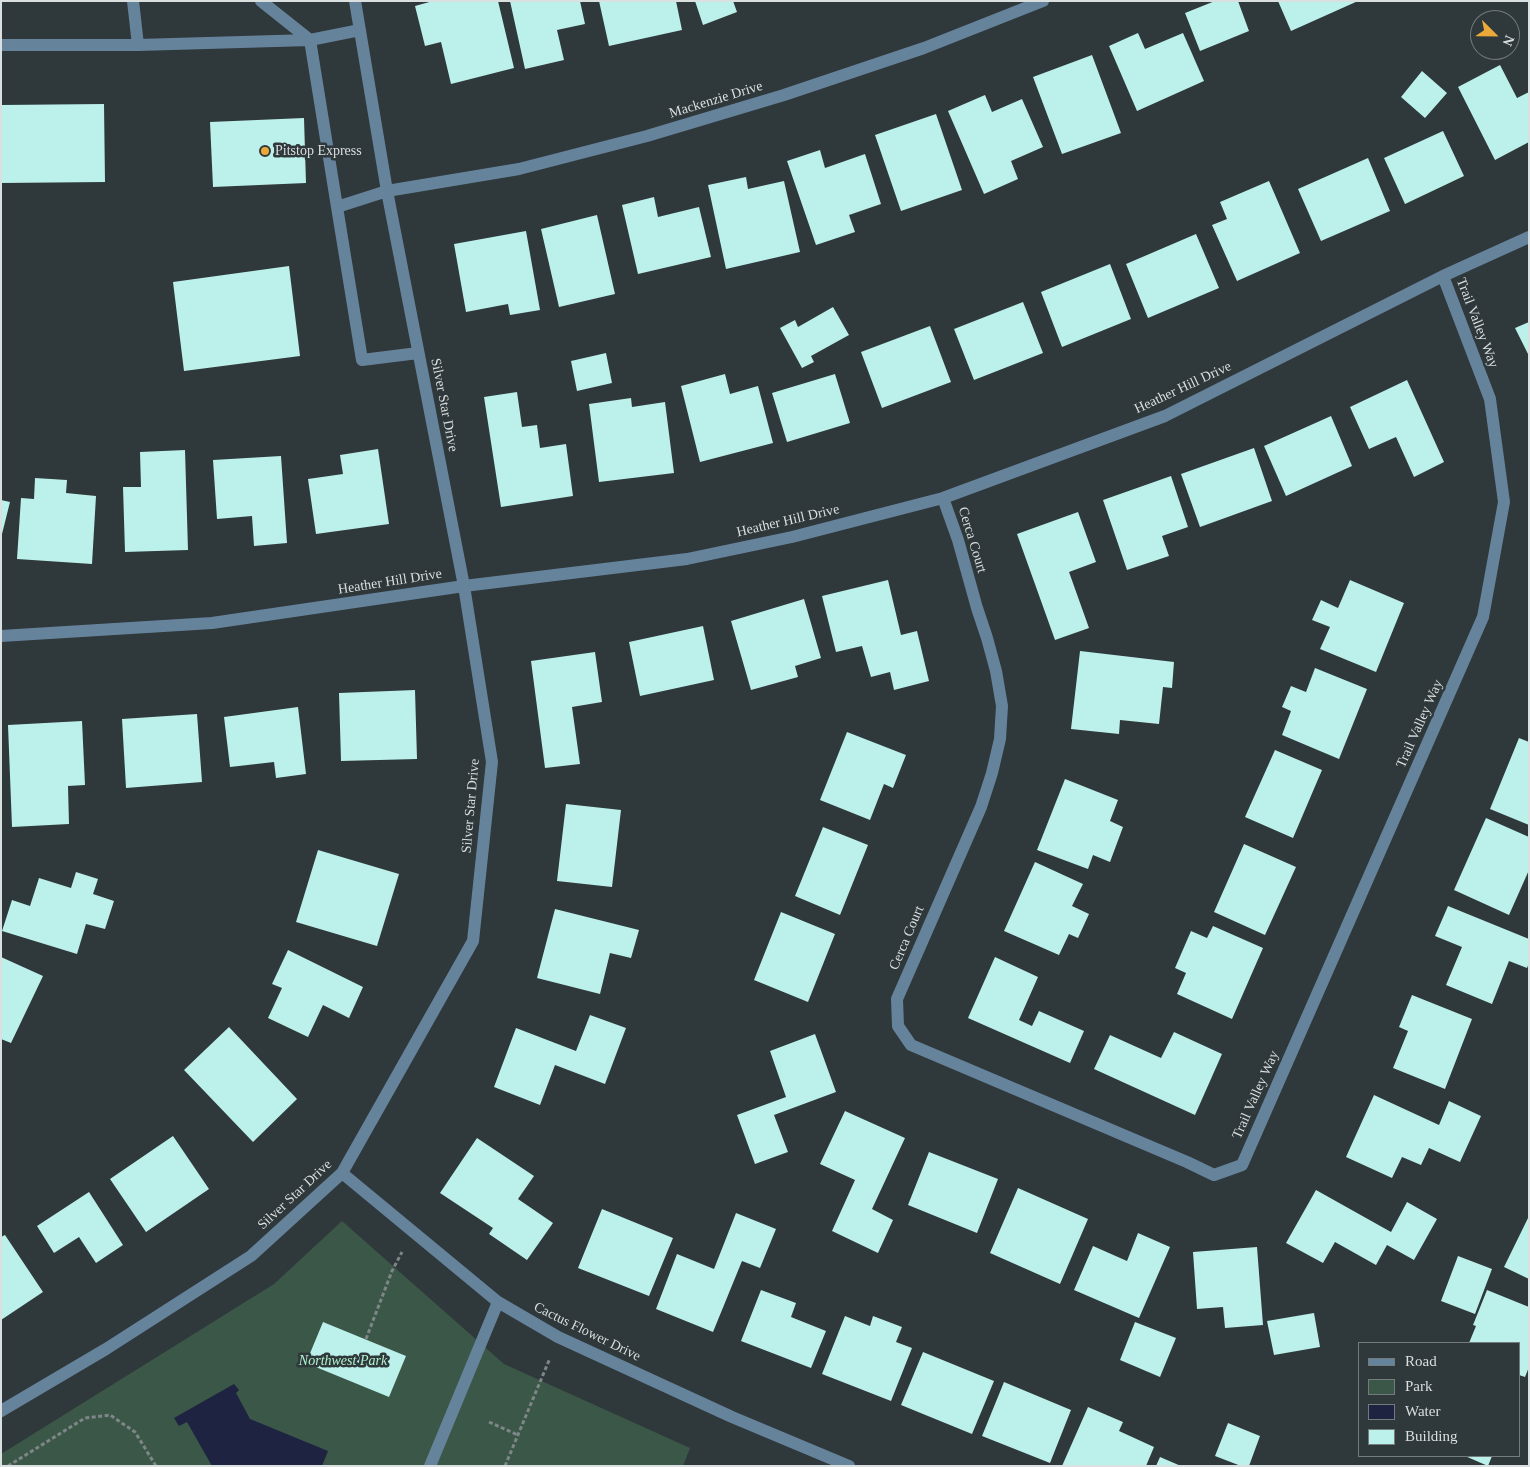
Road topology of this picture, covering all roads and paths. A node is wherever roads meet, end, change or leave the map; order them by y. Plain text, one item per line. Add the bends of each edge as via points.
1 (134, 1) edge
2 (261, 1) edge
3 (355, 1) edge
4 (1043, 1) edge
5 (360, 30) junction
6 (310, 40) junction
7 (1, 45) edge
8 (138, 45) junction
9 (387, 191) junction
10 (337, 207) junction
11 (1529, 237) edge
12 (1443, 276) junction
13 (418, 352) junction
14 (943, 498) junction
15 (464, 586) junction
16 (1, 636) edge
17 (1242, 1166) joint
18 (342, 1173) junction
19 (414, 1232) junction
20 (498, 1302) junction
21 (558, 1337) junction
22 (366, 1339) dead end
23 (1, 1411) edge
24 (489, 1422) dead end
25 (518, 1435) junction
26 (8, 1466) edge
27 (156, 1466) edge
28 (430, 1466) edge
29 (505, 1466) edge
30 (849, 1466) edge

1 - 8 street
2 - 6 street
3 - 5 street, Silver Star Drive
4 - 9 street, Mackenzie Drive via 896,57 647,136 519,169
5 - 6 street
5 - 9 street, Silver Star Drive
6 - 8 street
6 - 10 street
7 - 8 street
9 - 10 street, Mackenzie Drive
9 - 13 street, Silver Star Drive
10 - 13 street via 362,360
11 - 12 street, Heather Hill Drive
12 - 14 street, Heather Hill Drive via 1165,416
12 - 17 street, Trail Valley Way via 1490,398 1504,502 1484,617
13 - 15 street, Silver Star Drive
14 - 15 street, Heather Hill Drive via 792,537 687,559
14 - 17 street, Cerca Court via 996,672 1002,706 1000,739 981,807 897,999 898,1026 911,1045 1214,1175
15 - 16 street, Heather Hill Drive via 212,623
15 - 18 street, Silver Star Drive via 492,762 473,941
18 - 19 street, Cactus Flower Drive
18 - 23 street, Silver Star Drive via 251,1256 106,1349
19 - 20 street, Cactus Flower Drive
19 - 22 path via 392,1271
20 - 21 street, Cactus Flower Drive
20 - 28 street
21 - 25 path
21 - 30 street, Cactus Flower Drive via 732,1417
24 - 25 path
25 - 29 path
26 - 27 path via 85,1418 110,1415 134,1432

